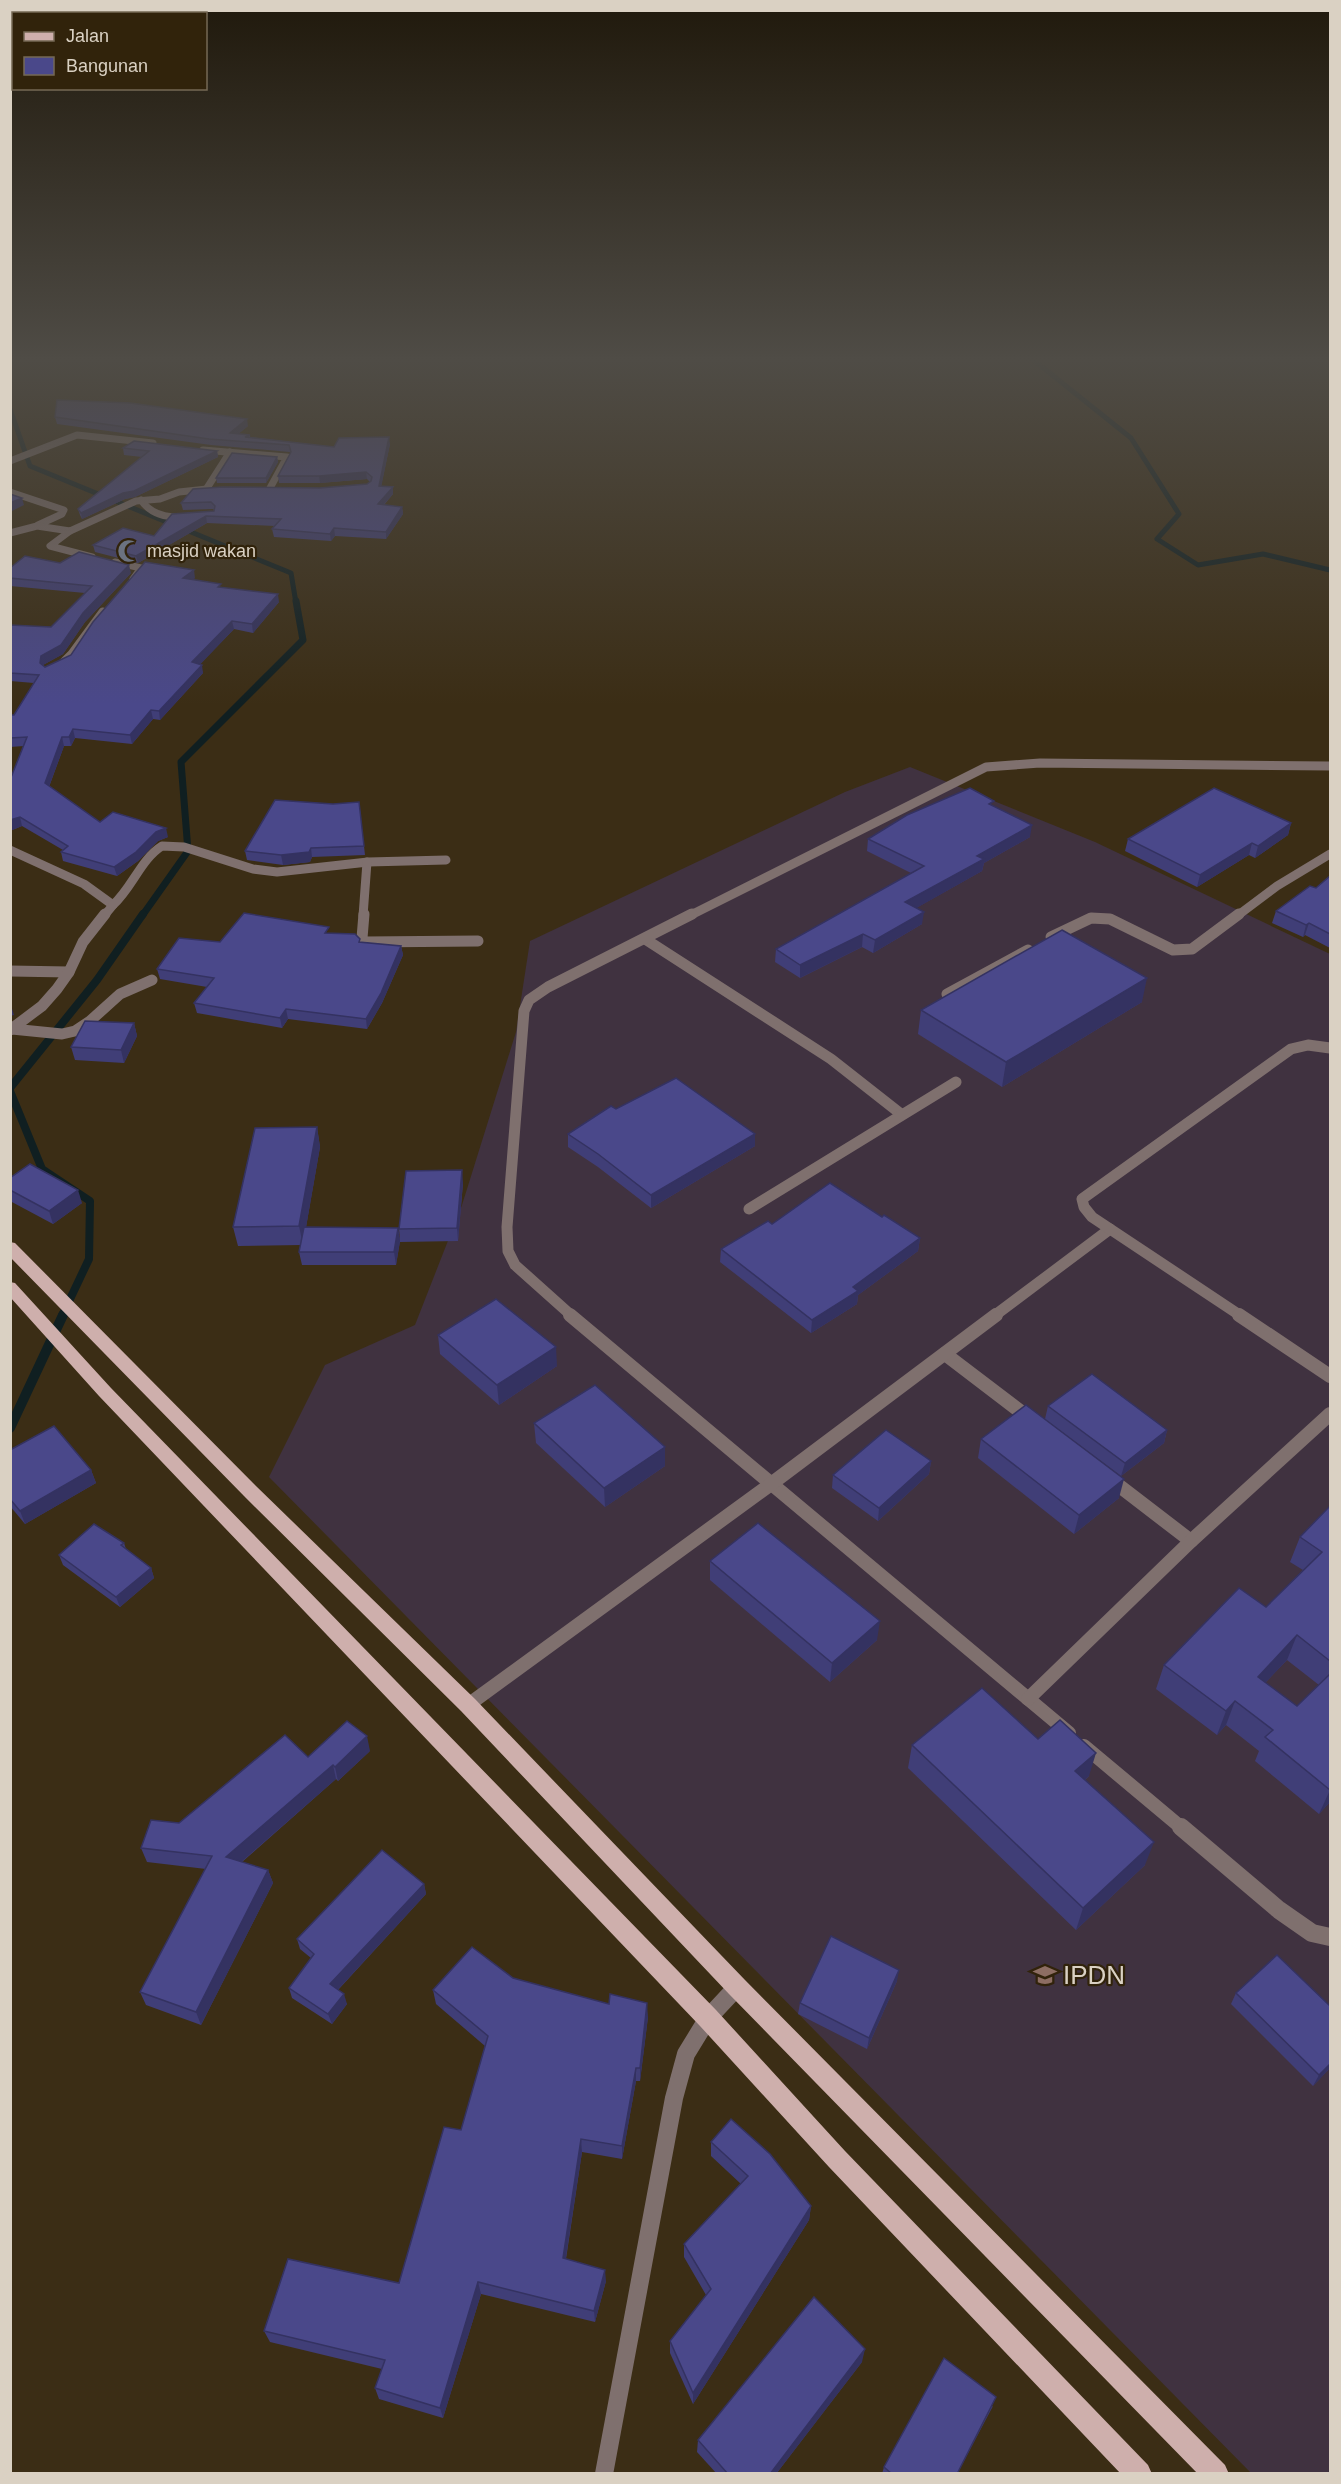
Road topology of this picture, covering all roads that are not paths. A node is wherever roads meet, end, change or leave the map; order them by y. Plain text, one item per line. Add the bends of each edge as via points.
1 (218, 474) edge
2 (278, 474) edge
3 (257, 488) edge
4 (270, 488) junction
5 (280, 489) edge
6 (10, 492) edge
7 (139, 501) junction
8 (190, 516) edge
9 (37, 526) junction
10 (70, 531) junction
11 (10, 533) edge
12 (97, 558) edge
13 (107, 561) edge
14 (128, 584) edge
15 (108, 607) edge
16 (56, 666) edge
17 (1330, 766) edge
18 (10, 850) edge
19 (1330, 854) edge
20 (446, 860) dead end
21 (367, 862) junction
22 (113, 905) junction
23 (645, 939) junction
24 (478, 941) dead end
25 (10, 971) edge
26 (69, 972) junction
27 (152, 980) dead end
28 (947, 994) edge
29 (11, 1029) edge
30 (1330, 1048) edge
31 (956, 1082) dead end
32 (901, 1114) junction
33 (749, 1209) dead end
34 (1110, 1229) junction
35 (10, 1247) edge
36 (10, 1287) edge
37 (945, 1354) junction
38 (1330, 1376) edge
39 (1330, 1414) edge
40 (1049, 1433) edge
41 (1096, 1469) edge
42 (771, 1484) junction
43 (1191, 1541) junction
44 (1028, 1699) junction
45 (468, 1705) junction
46 (1330, 1937) edge
47 (737, 1987) junction
48 (708, 2018) junction
49 (604, 2474) edge
50 (1138, 2474) edge
51 (1216, 2474) edge

1 - 7 street via 210,488
2 - 4 street
3 - 4 street
4 - 5 street
6 - 9 street via 64,510
7 - 8 street via 156,514
7 - 10 street
9 - 10 street
9 - 11 street
10 - 12 street via 50,546
13 - 14 street via 141,568
15 - 16 street via 68,659
17 - 23 street via 1040,763 986,767
18 - 22 street via 84,884
19 - 28 street via 1277,886 1192,949 1173,950 1110,920 1091,918
20 - 21 street
21 - 22 street via 281,872 164,846 156,849 127,892
21 - 24 street via 362,938 365,942
22 - 26 street via 83,942
23 - 32 street via 831,1059
23 - 42 street via 548,987 526,1005 508,1251 527,1277
25 - 26 street
26 - 29 street via 49,999
27 - 29 street via 120,994 82,1027 62,1034
30 - 34 street via 1308,1045 1291,1049 1086,1194 1082,1199 1084,1207
31 - 32 street
32 - 33 street
34 - 37 street
34 - 38 street
35 - 45 main road
36 - 48 main road via 105,1392
37 - 40 street
37 - 42 street
39 - 43 street
41 - 43 street
42 - 44 street
42 - 45 street
43 - 44 street
44 - 46 street via 1279,1910 1312,1933
45 - 47 main road
47 - 48 street
47 - 51 main road
48 - 49 street via 686,2054 674,2098
48 - 50 main road

